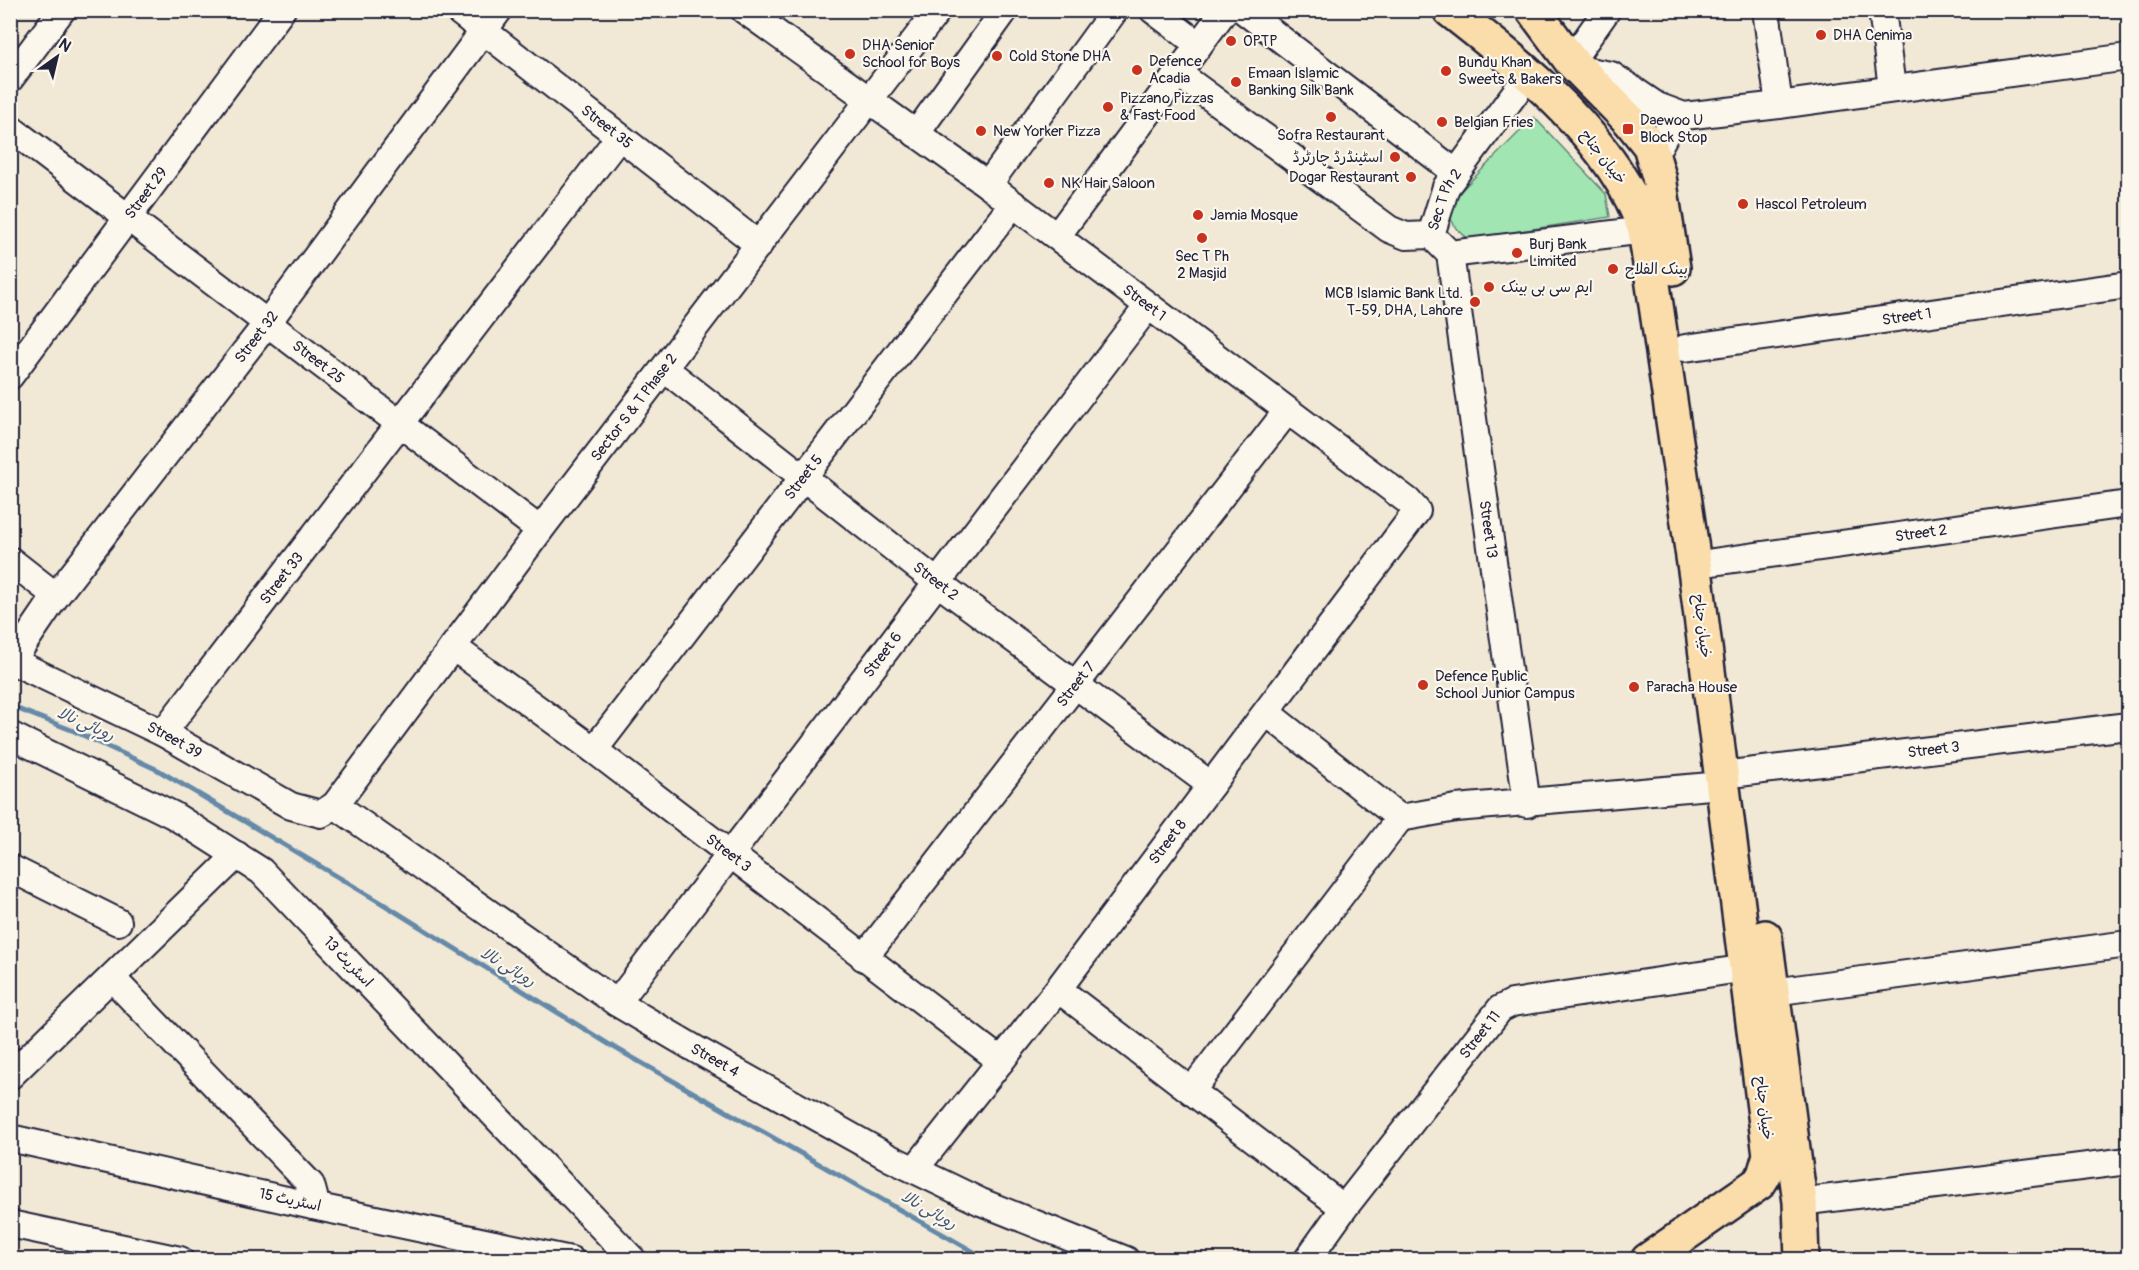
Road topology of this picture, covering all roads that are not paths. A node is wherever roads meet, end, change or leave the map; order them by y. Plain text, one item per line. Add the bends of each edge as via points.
1 (63, 10) edge
2 (282, 10) edge
3 (457, 10) edge
4 (500, 10) edge
5 (744, 10) edge
6 (938, 10) edge
7 (1005, 10) edge
8 (1115, 10) edge
9 (1153, 10) edge
10 (1225, 10) edge
11 (1243, 10) edge
12 (1449, 10) edge
13 (1479, 10) edge
14 (1509, 10) edge
15 (1533, 10) edge
16 (1608, 10) edge
17 (1766, 10) edge
18 (1882, 10) edge
19 (484, 31) junction
20 (1199, 45) junction
21 (1501, 50) junction
22 (2128, 57) edge
23 (1568, 58) junction
24 (1179, 74) junction
25 (1529, 74) junction
26 (10, 79) edge
27 (1893, 88) junction
28 (869, 100) junction
29 (1779, 105) junction
30 (1684, 116) junction
31 (10, 128) edge
32 (916, 134) junction
33 (619, 137) junction
34 (1654, 155) junction
35 (1455, 172) junction
36 (988, 185) junction
37 (1013, 204) junction
38 (127, 219) junction
39 (1645, 230) junction
40 (1431, 235) junction
41 (1057, 236) junction
42 (759, 245) junction
43 (1450, 254) junction
44 (2128, 285) edge
45 (1148, 306) junction
46 (268, 322) junction
47 (1685, 348) junction
48 (665, 369) junction
49 (10, 376) edge
50 (1287, 411) junction
51 (400, 425) junction
52 (803, 476) junction
53 (2128, 504) edge
54 (1417, 511) joint
55 (540, 530) junction
56 (10, 560) edge
57 (1713, 562) junction
58 (938, 583) junction
59 (56, 596) junction
60 (453, 647) junction
61 (11, 661) edge
62 (1074, 685) junction
63 (1267, 713) junction
64 (2128, 726) edge
65 (163, 733) junction
66 (10, 735) edge
67 (594, 750) junction
68 (1731, 779) junction
69 (1211, 785) junction
70 (1527, 804) junction
71 (335, 806) junction
72 (1400, 818) junction
73 (237, 855) junction
74 (730, 855) junction
75 (10, 868) edge
76 (118, 922) dead end
77 (2128, 944) edge
78 (864, 958) junction
79 (1747, 969) junction
80 (112, 978) junction
81 (1058, 989) junction
82 (1773, 992) junction
83 (617, 1003) junction
84 (1001, 1061) junction
85 (10, 1076) edge
86 (1192, 1090) junction
87 (10, 1138) edge
88 (2128, 1161) edge
89 (915, 1169) junction
90 (1800, 1202) junction
91 (313, 1206) junction
92 (1344, 1208) junction
93 (10, 1224) edge
94 (180, 1260) edge
95 (571, 1260) edge
96 (633, 1260) edge
97 (1126, 1260) edge
98 (1307, 1260) edge
99 (1648, 1260) edge
100 (1802, 1260) edge

1 - 26 street
2 - 38 street, Street 29
3 - 19 street, Street 35
4 - 19 street, Street 32
5 - 28 street, Street 1
6 - 28 street, Sector S & T Phase 2
7 - 32 street
8 - 36 street
9 - 20 street
10 - 20 street
11 - 35 street
12 - 21 main road, خیبان جناح
13 - 21 main road via 1487,18
14 - 23 main road
15 - 23 main road, خیبان جناح
16 - 23 street
17 - 29 street
18 - 27 street
19 - 33 street, Street 35
19 - 46 street, Street 32
20 - 24 street
21 - 25 main road, خیبان جناح
22 - 27 street
23 - 30 street via 1611,75 1657,106
23 - 34 main road, خیبان جناح via 1639,131
24 - 40 street via 1389,229 1406,236
24 - 41 street
25 - 35 street, Sec T Ph 2
25 - 39 main road, خیبان جناح via 1619,176 1632,195
27 - 29 street
28 - 32 street, Street 1
28 - 42 street, Sector S & T Phase 2
29 - 30 street
30 - 34 street via 1666,133
31 - 38 street, Street 25
32 - 36 street, Street 1
33 - 42 street, Street 35
33 - 51 street, Street 33
34 - 47 main road, خیبان جناح
35 - 40 street, Sec T Ph 2 via 1446,187
36 - 37 street, Street 1
37 - 41 street, Street 1
37 - 52 street, Street 5
38 - 46 street, Street 25
38 - 49 street, Street 29
39 - 43 street, Sec T Ph 2
39 - 68 main road, خیبان جناح via 1696,577
40 - 43 street, Sec T Ph 2
41 - 45 street, Street 1
42 - 48 street, Sector S & T Phase 2
43 - 70 street, Street 13
44 - 47 street, Street 1
45 - 50 street, Street 1
45 - 58 street, Street 6
46 - 51 street, Street 25
46 - 59 street, Street 32
47 - 57 main road, خیبان جناح
48 - 52 street, Street 2
48 - 55 street, Sector S & T Phase 2
50 - 54 street, Street 1
50 - 62 street, Street 7
51 - 55 street, Street 25
51 - 65 street, Street 33
52 - 58 street, Street 2
52 - 67 street, Street 5
53 - 57 street, Street 2
54 - 63 street, Street 8
55 - 60 street, Sector S & T Phase 2
56 - 59 street
57 - 68 main road, خیبان جناح
58 - 62 street, Street 2
58 - 74 street, Street 6
59 - 61 street, Street 32
60 - 67 street, Street 3
60 - 71 street, Sector S & T Phase 2
61 - 65 street, Street 39
62 - 69 street, Street 2
62 - 78 street, Street 7
63 - 69 street, Street 8
63 - 72 street
64 - 68 street, Street 3
65 - 71 street, Street 39 via 291,806 321,814
66 - 73 street, اسٹریٹ 13 via 173,815
67 - 74 street, Street 3
68 - 70 street, Street 3
68 - 79 main road, خیبان جناح
68 - 82 main road, خیبان جناح
69 - 81 street, Street 8
70 - 72 street, Street 3 via 1456,808
71 - 83 street, Street 4
72 - 86 street
73 - 80 street
73 - 96 street, اسٹریٹ 13 via 261,871
74 - 78 street, Street 3
74 - 83 street, Street 6
75 - 76 street
77 - 82 street
78 - 84 street, Street 3
79 - 92 street, Street 11 via 1512,1003 1500,1009
79 - 99 main road, خیبان جناح via 1770,1155 1768,1165 1759,1183
80 - 85 street
80 - 91 street via 311,1185
81 - 84 street, Street 8
81 - 86 street
82 - 90 main road, خیبان جناح
83 - 89 street, Street 4
84 - 89 street, Street 8
86 - 92 street
87 - 91 street, اسٹریٹ 15
88 - 90 street
89 - 97 street, Street 4 via 981,1202
90 - 100 main road, خیبان جناح
91 - 95 street, اسٹریٹ 15
92 - 98 street, Street 11
93 - 94 street

